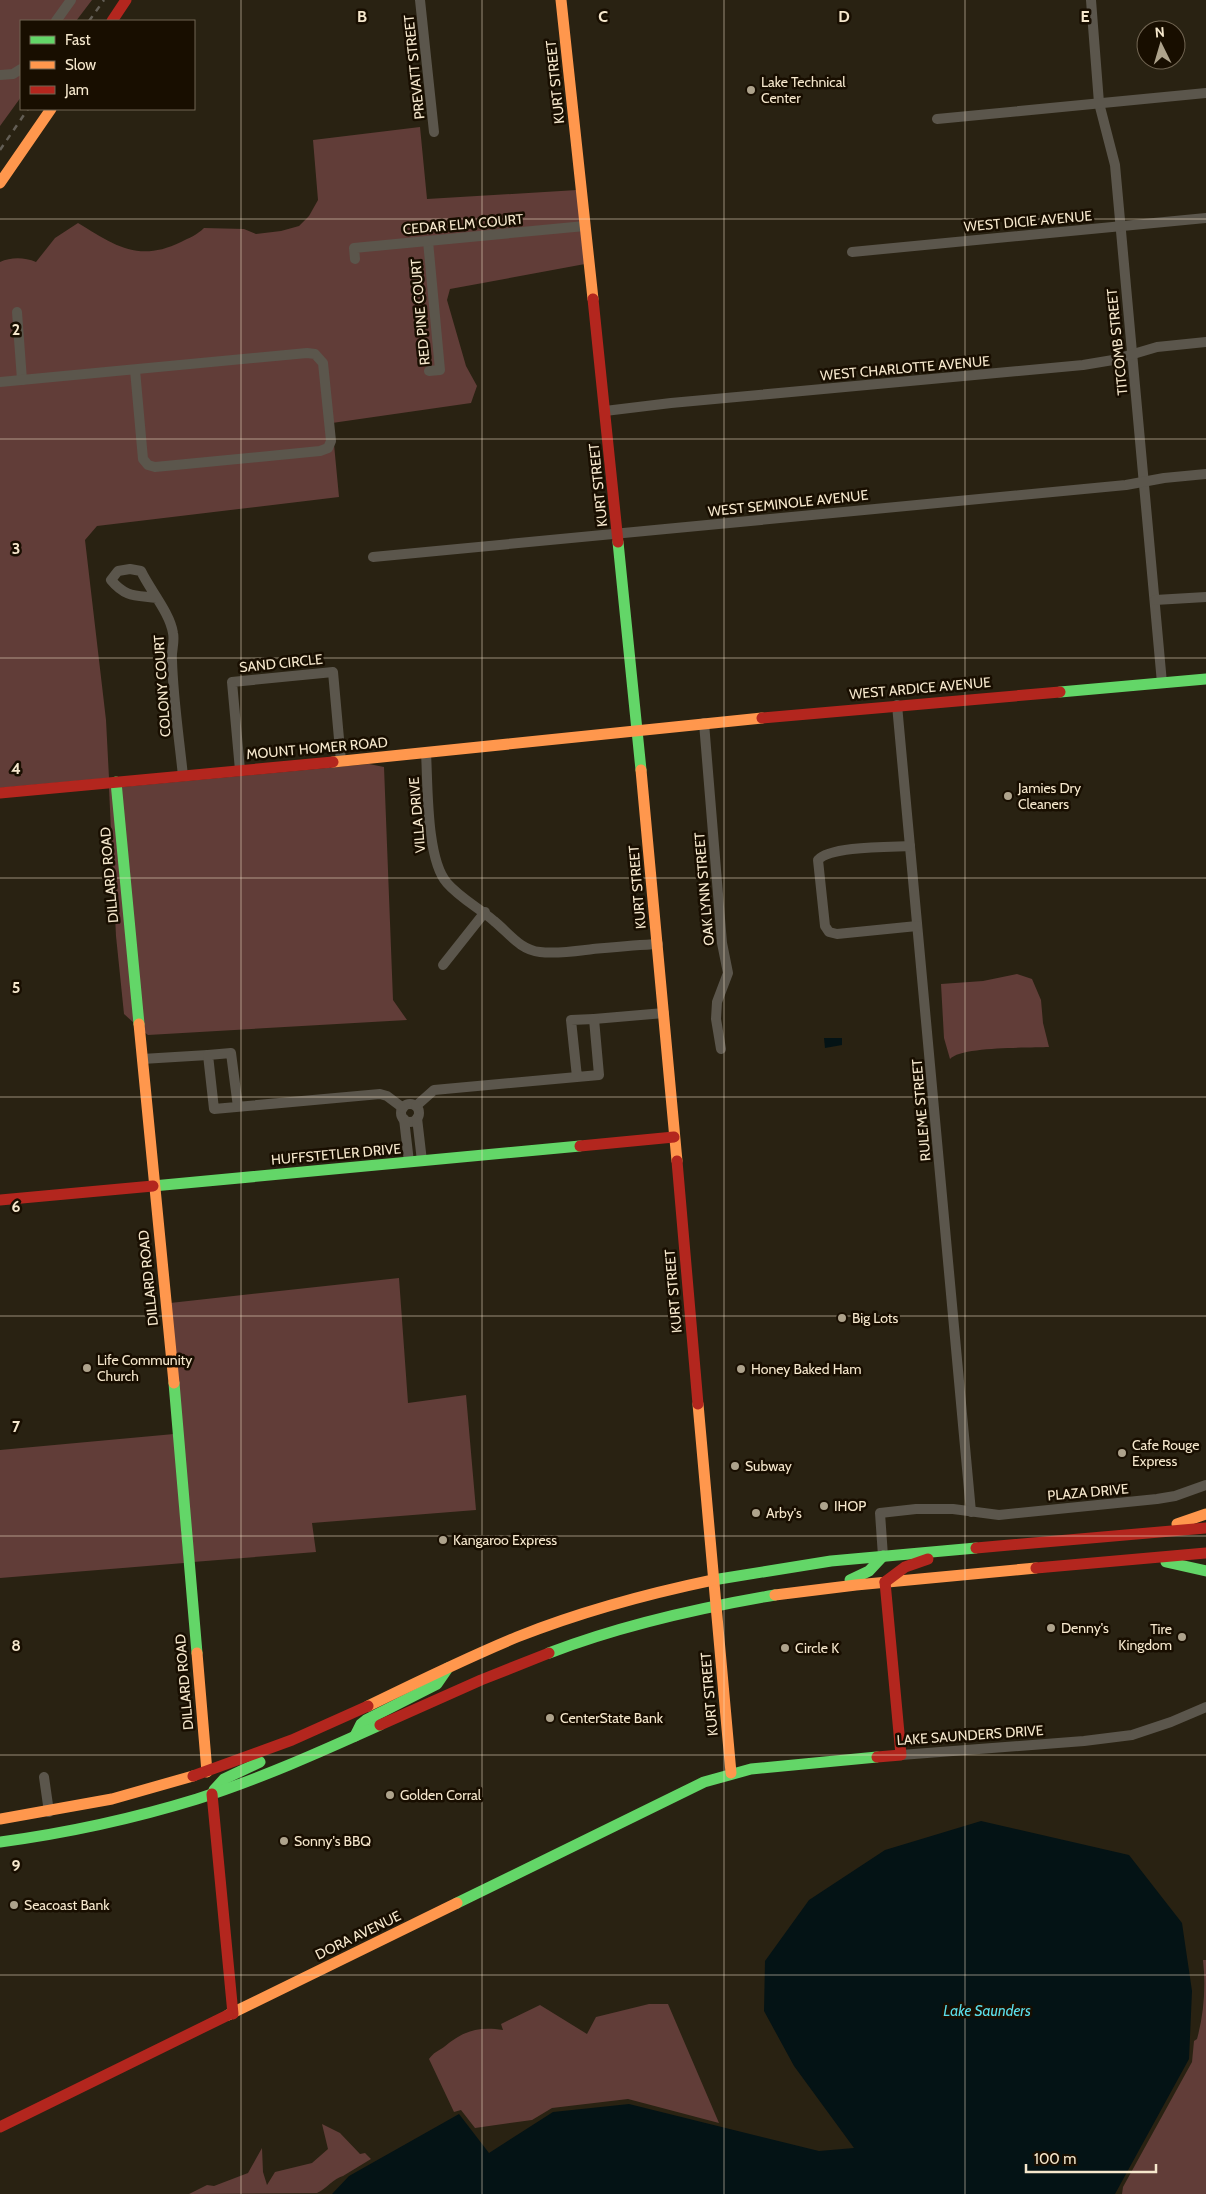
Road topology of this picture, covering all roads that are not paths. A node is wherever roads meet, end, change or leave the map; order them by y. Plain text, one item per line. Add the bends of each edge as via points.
1 (71, 0) edge
2 (126, 0) edge
3 (420, 0) edge
4 (561, 0) edge
5 (1091, 0) edge
6 (57, 20) edge
7 (113, 20) edge
8 (20, 70) edge
9 (0, 75) edge
10 (1206, 93) edge
11 (1100, 103) junction
12 (50, 110) edge
13 (937, 119) dead end
14 (434, 132) dead end
15 (0, 183) edge
16 (1206, 218) edge
17 (585, 226) junction
18 (1119, 226) junction
19 (428, 241) junction
20 (852, 252) dead end
21 (355, 259) dead end
22 (16, 312) dead end
23 (1206, 342) edge
24 (1132, 355) junction
25 (135, 370) junction
26 (429, 371) dead end
27 (22, 380) junction
28 (0, 382) edge
29 (606, 411) junction
30 (1206, 474) edge
31 (1144, 481) junction
32 (618, 532) junction
33 (373, 556) dead end
34 (1206, 597) edge
35 (157, 598) dead end
36 (1155, 600) junction
37 (1206, 679) edge
38 (1162, 683) junction
39 (897, 706) junction
40 (704, 723) junction
41 (637, 730) junction
42 (426, 754) junction
43 (341, 761) junction
44 (240, 770) junction
45 (183, 776) junction
46 (116, 782) junction
47 (0, 793) edge
48 (910, 846) junction
49 (484, 912) junction
50 (918, 926) junction
51 (658, 944) junction
52 (443, 965) dead end
53 (664, 1014) junction
54 (594, 1019) junction
55 (720, 1049) dead end
56 (208, 1054) junction
57 (142, 1059) junction
58 (577, 1077) junction
59 (419, 1103) junction
60 (399, 1105) junction
61 (238, 1107) junction
62 (404, 1118) junction
63 (417, 1118) junction
64 (674, 1137) junction
65 (421, 1148) junction
66 (407, 1149) junction
67 (422, 1161) junction
68 (409, 1162) junction
69 (154, 1186) junction
70 (0, 1200) edge
71 (1206, 1485) edge
72 (971, 1512) junction
73 (1206, 1514) edge
74 (1206, 1528) edge
75 (1144, 1533) junction
76 (955, 1550) junction
77 (1206, 1553) edge
78 (883, 1556) junction
79 (1147, 1558) junction
80 (1206, 1571) edge
81 (713, 1578) junction
82 (885, 1582) junction
83 (827, 1587) junction
84 (715, 1604) junction
85 (448, 1668) junction
86 (1206, 1707) edge
87 (355, 1736) junction
88 (292, 1740) junction
89 (901, 1755) junction
90 (207, 1772) junction
91 (731, 1773) junction
92 (44, 1777) dead end
93 (212, 1794) junction
94 (49, 1812) junction
95 (143, 1814) junction
96 (0, 1819) edge
97 (0, 1842) edge
98 (233, 2014) junction
99 (0, 2127) edge

1 - 6 street
2 - 7 street
3 - 14 street, PREVATT STREET
4 - 17 street, KURT STREET
5 - 11 street, TITCOMB STREET
8 - 9 street
10 - 11 street
11 - 13 street
11 - 18 street, TITCOMB STREET via 1114,165
12 - 15 street
16 - 18 street, WEST DICIE AVENUE
17 - 19 street, CEDAR ELM COURT
17 - 29 street, KURT STREET
18 - 20 street, WEST DICIE AVENUE
18 - 24 street, TITCOMB STREET
19 - 21 street, CEDAR ELM COURT via 354,248
19 - 26 street, RED PINE COURT via 440,370
22 - 27 street
23 - 24 street, WEST CHARLOTTE AVENUE via 1157,348
24 - 29 street, WEST CHARLOTTE AVENUE via 1083,365
24 - 31 street, TITCOMB STREET
25 - 25 street via 315,354 323,362 331,441 328,448 320,451 155,468 143,459
25 - 27 street
27 - 28 street
29 - 32 street, KURT STREET
30 - 31 street, WEST SEMINOLE AVENUE
31 - 32 street, WEST SEMINOLE AVENUE
31 - 36 street, TITCOMB STREET
32 - 33 street, WEST SEMINOLE AVENUE
32 - 41 street, KURT STREET
34 - 36 street
35 - 45 street, COLONY COURT via 173,632 172,658
36 - 38 street, TITCOMB STREET
37 - 38 street, WEST ARDICE AVENUE
38 - 39 street, WEST ARDICE AVENUE
39 - 40 street, WEST ARDICE AVENUE
39 - 48 street, RULEME STREET
40 - 41 street, WEST ARDICE AVENUE
40 - 55 street, OAK LYNN STREET via 721,934 728,974 717,1002 716,1026
41 - 42 street, MOUNT HOMER ROAD
41 - 51 street, KURT STREET
42 - 43 street, MOUNT HOMER ROAD
42 - 49 street, VILLA DRIVE via 431,826 439,870 448,884
43 - 44 street, MOUNT HOMER ROAD
43 - 44 street, SAND CIRCLE via 333,672 232,682
44 - 45 street, MOUNT HOMER ROAD
45 - 46 street, MOUNT HOMER ROAD
46 - 47 street, MOUNT HOMER ROAD
46 - 57 street, DILLARD ROAD
48 - 50 street, RULEME STREET
48 - 50 street via 836,852 818,860 825,926 829,932 837,934
49 - 51 street, VILLA DRIVE via 522,945 540,952
49 - 52 street
50 - 72 street, RULEME STREET
51 - 53 street, KURT STREET
53 - 54 street
53 - 64 street, KURT STREET
54 - 58 street via 599,1075
54 - 58 street via 571,1020
56 - 57 street
56 - 61 street via 231,1052
56 - 61 street via 214,1109
57 - 69 street, DILLARD ROAD
58 - 59 street via 434,1090
59 - 60 street
59 - 63 street
60 - 61 street via 380,1094
60 - 62 street
62 - 63 street via 412,1121
62 - 66 street
63 - 65 street
64 - 67 street, HUFFSTETLER DRIVE
64 - 81 street, KURT STREET
65 - 66 street
65 - 67 street
66 - 68 street
67 - 68 street, HUFFSTETLER DRIVE
68 - 69 street, HUFFSTETLER DRIVE
69 - 70 street, HUFFSTETLER DRIVE
69 - 90 street, DILLARD ROAD
71 - 72 street, PLAZA DRIVE via 1157,1500 999,1515
72 - 78 street, PLAZA DRIVE via 916,1509 880,1513
73 - 75 street
74 - 75 street
75 - 76 street
76 - 78 street
76 - 82 street via 904,1566
77 - 79 street
78 - 81 street
78 - 83 street via 874,1569 861,1577
79 - 80 street
79 - 82 street
81 - 84 street, KURT STREET
81 - 85 street via 579,1615 515,1638
82 - 83 street
82 - 89 street
83 - 84 street
84 - 87 street via 618,1629 552,1651
84 - 91 street, KURT STREET
85 - 87 street via 437,1684 366,1720
85 - 88 street
86 - 89 street, LAKE SAUNDERS DRIVE via 1132,1735
87 - 93 street via 259,1778
88 - 90 street
88 - 93 street via 285,1751 224,1779
89 - 91 street, LAKE SAUNDERS DRIVE
90 - 94 street
90 - 95 street via 193,1788
91 - 98 street, DORA AVENUE via 704,1782
92 - 94 street
93 - 95 street
93 - 98 street
94 - 96 street
95 - 97 street
98 - 99 street, DORA AVENUE

